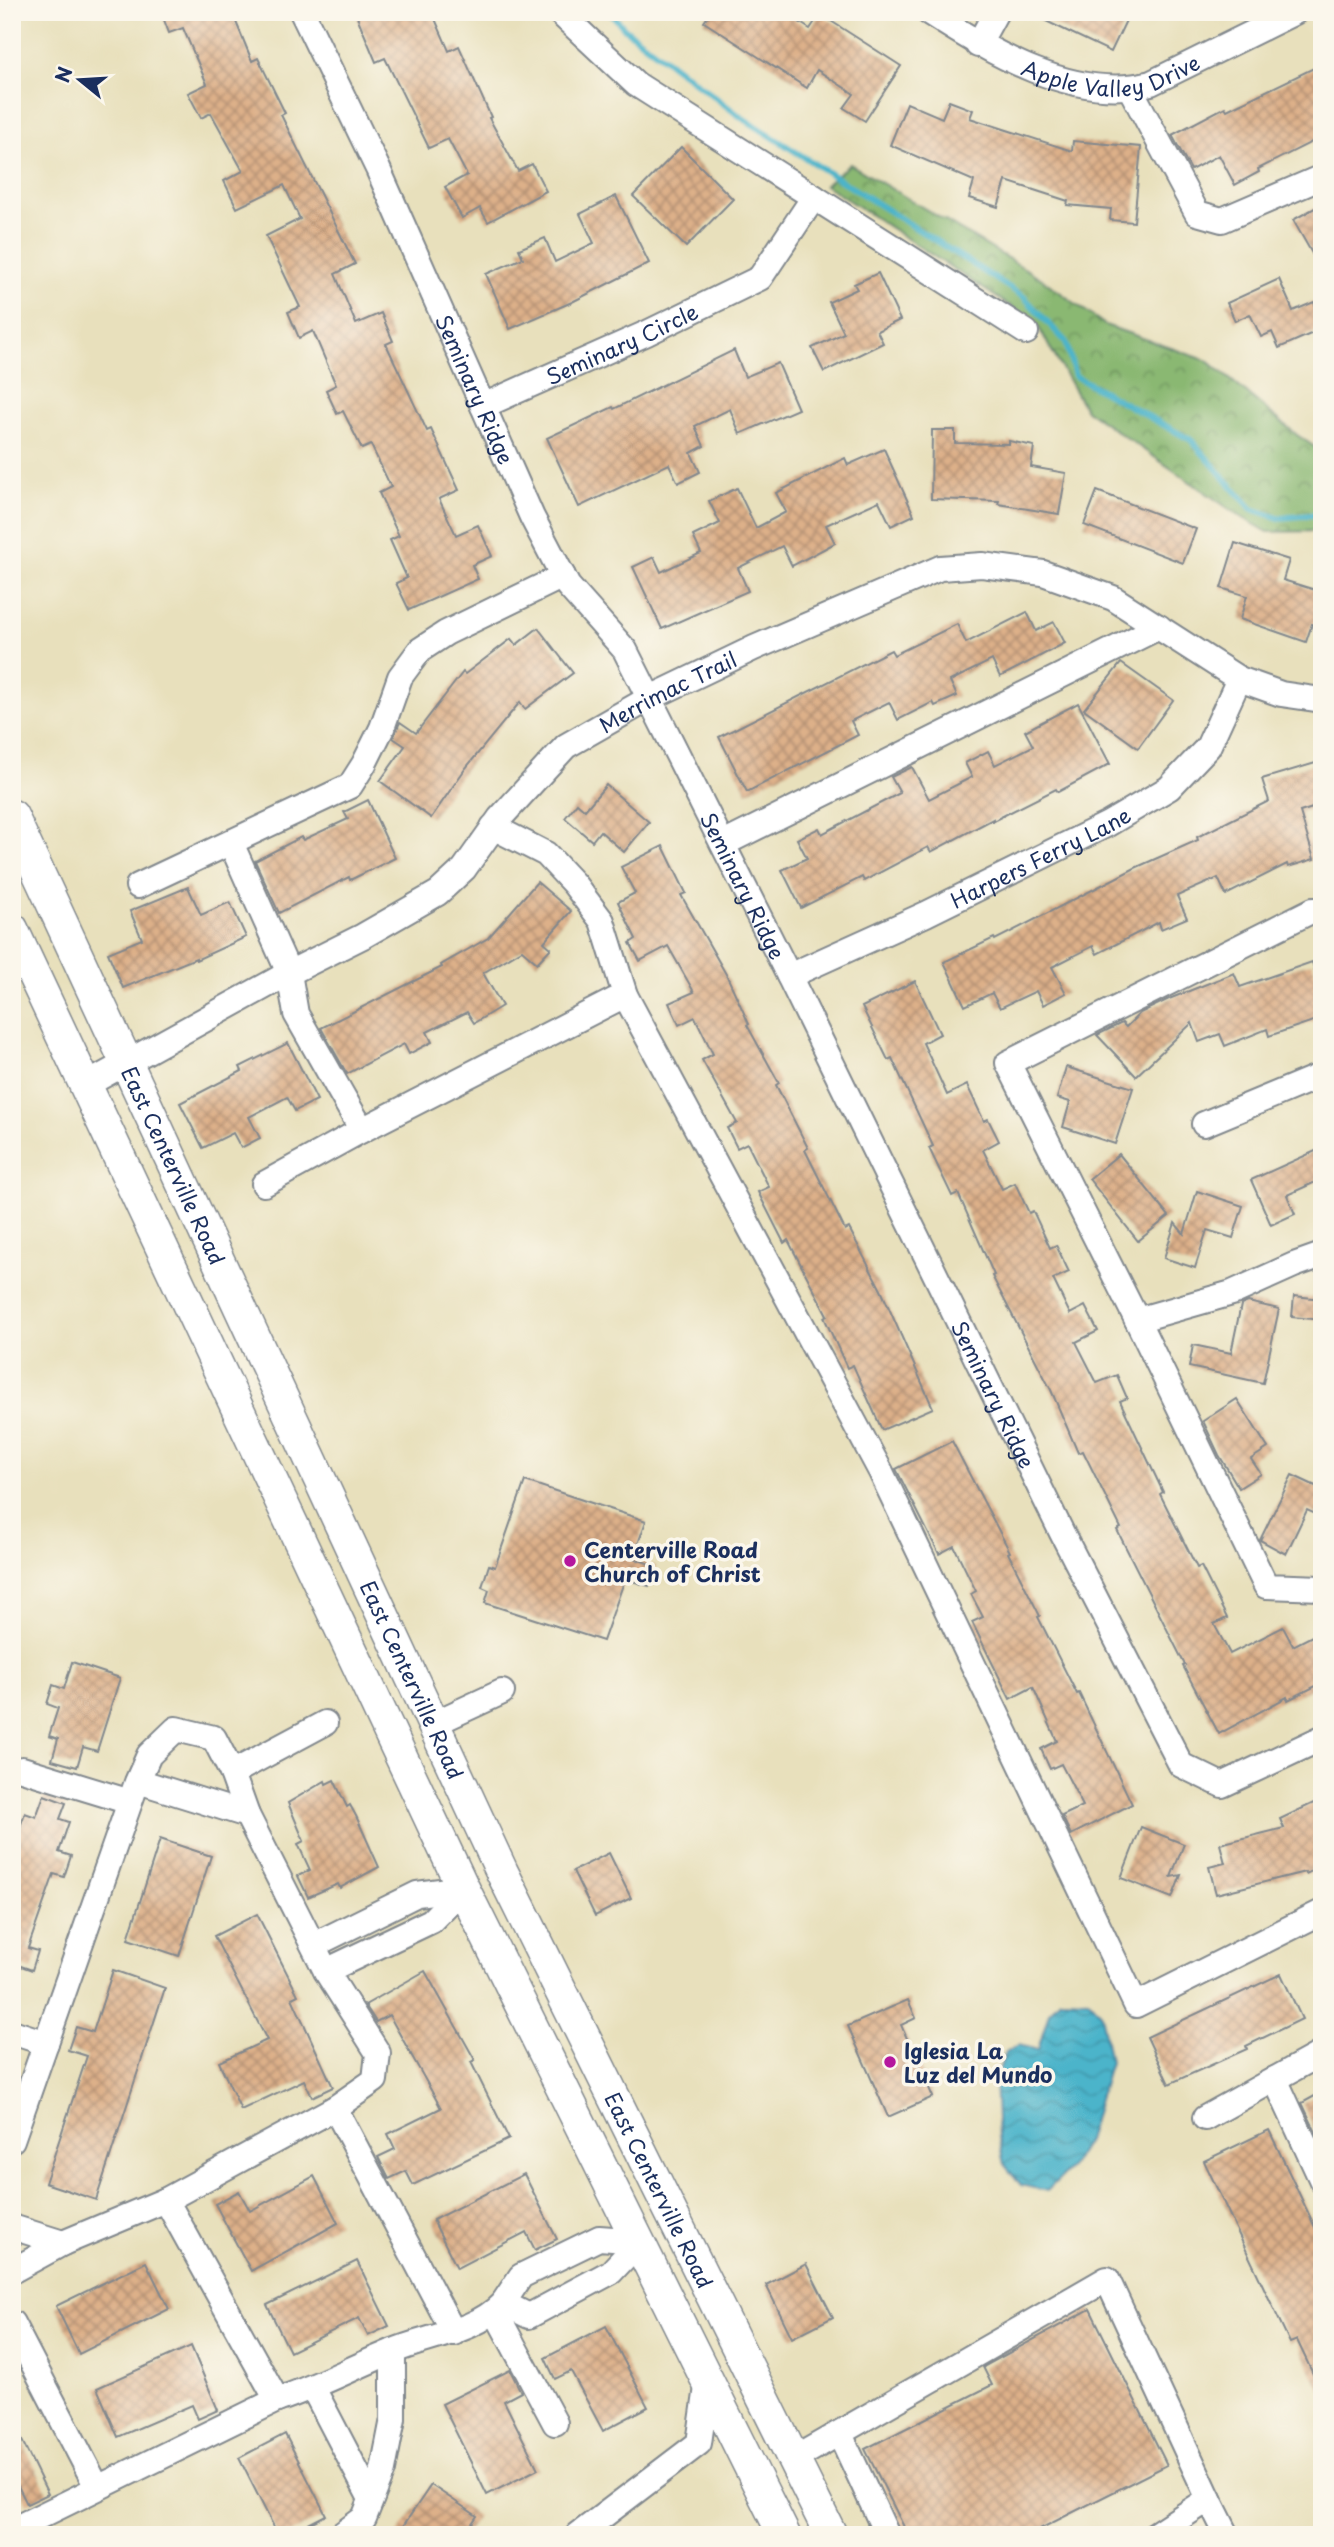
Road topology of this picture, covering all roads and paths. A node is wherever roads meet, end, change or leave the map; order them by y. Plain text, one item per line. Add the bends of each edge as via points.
1 (302, 12) edge
2 (559, 12) edge
3 (928, 12) edge
4 (996, 12) edge
5 (1295, 12) edge
6 (978, 44) junction
7 (1130, 88) junction
8 (1322, 177) edge
9 (814, 197) junction
10 (1026, 332) dead end
11 (483, 406) junction
12 (563, 576) junction
13 (1159, 627) junction
14 (1239, 679) junction
15 (650, 698) junction
16 (1322, 700) edge
17 (12, 816) edge
18 (494, 827) junction
19 (231, 843) junction
20 (723, 844) junction
21 (138, 886) dead end
22 (1322, 910) edge
23 (12, 929) edge
24 (289, 973) junction
25 (789, 976) junction
26 (625, 995) junction
27 (127, 1060) junction
28 (1322, 1075) edge
29 (86, 1084) junction
30 (1204, 1124) dead end
31 (362, 1130) junction
32 (264, 1184) dead end
33 (1322, 1255) edge
34 (1137, 1320) junction
35 (318, 1473) junction
36 (278, 1494) junction
37 (1322, 1588) edge
38 (502, 1692) dead end
39 (325, 1723) dead end
40 (433, 1724) junction
41 (1322, 1738) edge
42 (22, 1769) dead end
43 (232, 1773) junction
44 (134, 1792) junction
45 (247, 1815) junction
46 (502, 1871) junction
47 (463, 1888) junction
48 (1322, 1912) edge
49 (314, 1945) junction
50 (327, 1971) junction
51 (12, 2032) edge
52 (46, 2043) junction
53 (1322, 2053) edge
54 (1275, 2079) junction
55 (335, 2108) junction
56 (1205, 2118) dead end
57 (12, 2140) edge
58 (1322, 2181) edge
59 (166, 2200) junction
60 (675, 2220) junction
61 (12, 2227) edge
62 (640, 2241) junction
63 (64, 2243) junction
64 (12, 2271) edge
65 (499, 2307) junction
66 (12, 2323) edge
67 (454, 2333) junction
68 (393, 2351) junction
69 (708, 2379) junction
70 (313, 2388) junction
71 (277, 2400) junction
72 (555, 2423) dead end
73 (840, 2434) junction
74 (794, 2459) junction
75 (97, 2487) junction
76 (372, 2499) junction
77 (1209, 2499) junction
78 (12, 2530) edge
79 (341, 2535) edge
80 (578, 2535) edge
81 (784, 2535) edge
82 (831, 2535) edge
83 (887, 2535) edge
84 (1156, 2535) edge
85 (1227, 2535) edge

1 - 11 street, Seminary Ridge via 378,169
2 - 9 street via 636,84
3 - 6 street, Apple Valley Drive
4 - 6 street
5 - 7 street, Apple Valley Drive via 1151,83
6 - 7 street, Apple Valley Drive via 1060,78
7 - 8 street via 1197,213 1222,220
9 - 10 street
9 - 11 street, Seminary Circle via 760,278
11 - 12 street, Seminary Ridge
12 - 15 street, Seminary Ridge via 625,650
12 - 19 street via 420,650 400,677 382,728 349,786
13 - 14 street, Merrimac Trail
13 - 15 street, Merrimac Trail via 1113,598 1043,573 982,565 940,568
13 - 20 street
14 - 16 street, Merrimac Trail via 1281,694
14 - 25 street, Harpers Ferry Lane via 1208,747 1169,788 1108,824
15 - 18 street, Merrimac Trail via 566,746
15 - 20 street, Seminary Ridge
17 - 27 main road, East Centerville Road
18 - 24 street, Merrimac Trail via 464,869 438,893
18 - 26 street via 546,854 575,884 602,921
19 - 21 street
19 - 24 street
20 - 25 street, Seminary Ridge
22 - 34 street via 1313,910 1008,1063
23 - 29 main road, East Centerville Road
24 - 27 street, Merrimac Trail
24 - 31 street via 296,1014
25 - 41 street, Seminary Ridge via 1181,1765 1222,1785
26 - 31 street
26 - 48 street via 881,1472 1136,2005
27 - 29 street, Merrimac Trail
27 - 35 main road, East Centerville Road
28 - 30 street
29 - 36 main road, East Centerville Road
31 - 32 street
33 - 34 street via 1232,1293
34 - 37 street via 1266,1586
35 - 36 main road
35 - 40 main road, East Centerville Road
36 - 47 main road, East Centerville Road
38 - 40 street
39 - 43 street
40 - 46 main road, East Centerville Road
42 - 44 street
43 - 44 street via 214,1738 176,1729 149,1755
43 - 45 street
44 - 45 street
44 - 52 street
45 - 49 street
46 - 47 main road
46 - 60 main road, East Centerville Road
47 - 49 street via 417,1894
47 - 50 street via 431,1921
47 - 62 main road, East Centerville Road
49 - 50 street
50 - 55 street via 377,2053 375,2080
51 - 52 street
52 - 57 street
53 - 54 street
54 - 56 street
54 - 58 street
55 - 59 street
55 - 67 street
59 - 63 street
59 - 71 street
60 - 62 main road
60 - 74 main road, East Centerville Road
61 - 63 street
62 - 65 street via 599,2238 521,2276
62 - 65 street via 611,2272 529,2316
62 - 69 main road, East Centerville Road
63 - 64 street
65 - 67 street
65 - 72 street
66 - 75 street
67 - 68 street
68 - 70 street
68 - 76 street via 393,2420
69 - 80 street via 699,2443
69 - 81 main road, East Centerville Road
70 - 71 street
70 - 76 street
71 - 75 street
73 - 74 street
73 - 77 street via 1107,2278
73 - 83 street
74 - 82 main road, East Centerville Road
75 - 78 street
76 - 79 street via 364,2518
77 - 84 street
77 - 85 street

